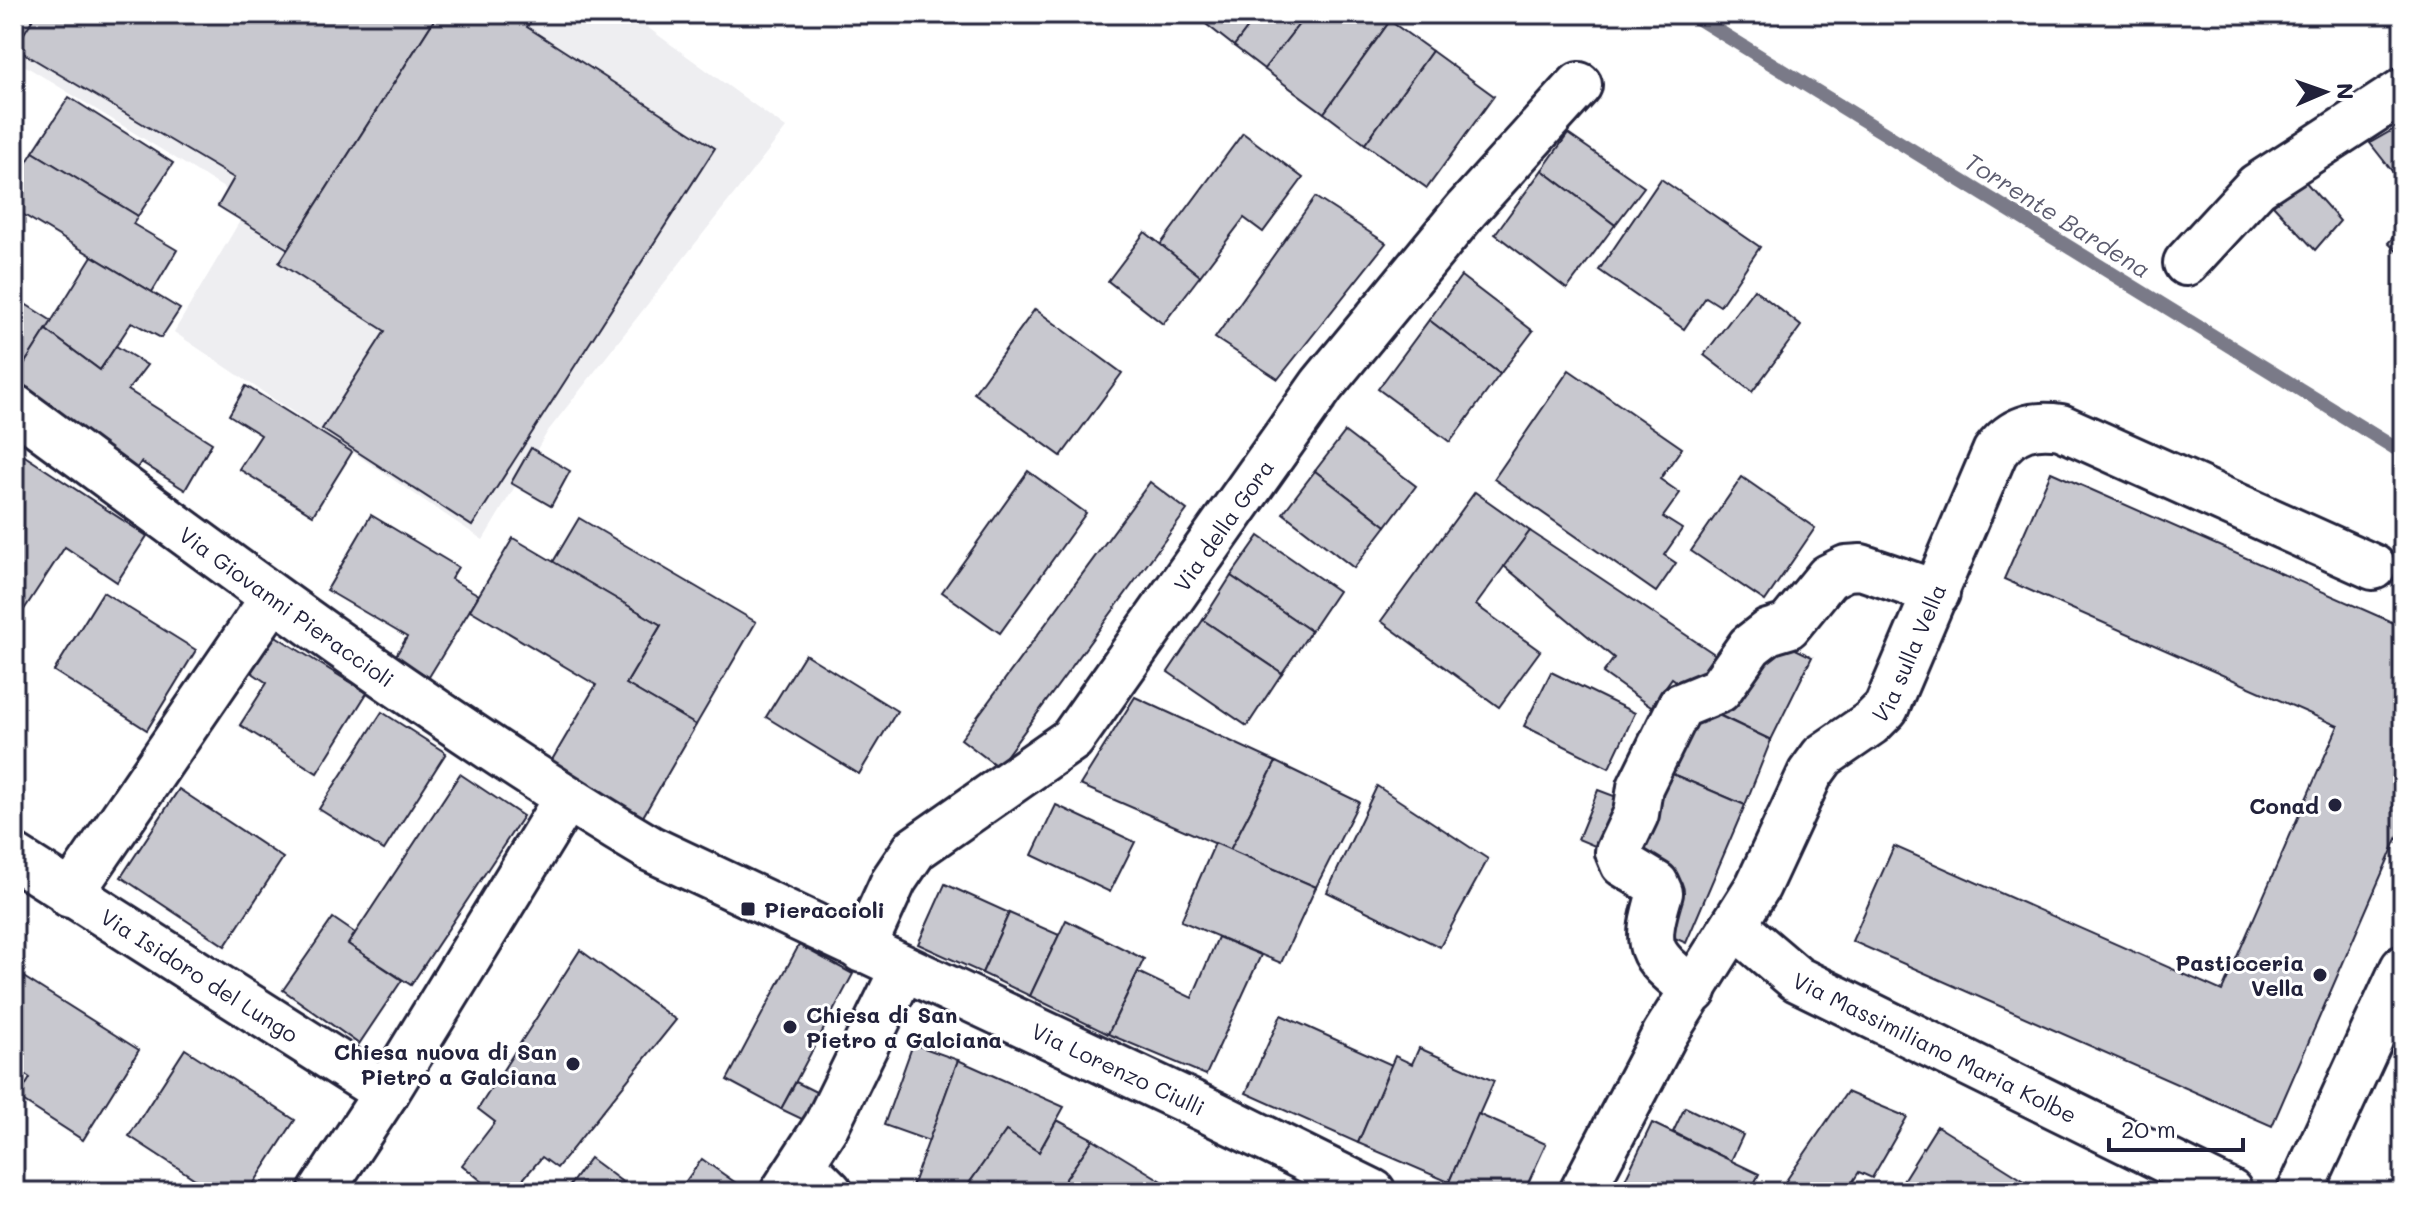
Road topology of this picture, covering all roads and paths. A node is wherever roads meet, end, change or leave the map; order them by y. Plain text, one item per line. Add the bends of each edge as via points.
1 (1579, 85) dead end
2 (2403, 91) edge
3 (2186, 263) dead end
4 (14, 407) edge
5 (2373, 567) dead end
6 (1937, 593) junction
7 (273, 598) junction
8 (566, 799) junction
9 (14, 857) edge
10 (70, 895) junction
11 (1736, 927) junction
12 (862, 950) junction
13 (2403, 968) edge
14 (903, 969) junction
15 (1694, 991) junction
16 (386, 1093) junction
17 (805, 1183) edge
18 (321, 1192) edge
19 (1373, 1192) edge
20 (1582, 1192) edge
21 (2230, 1192) edge
22 (2300, 1192) edge

1 - 12 street, Via della Gora via 1466,210 1322,385 1072,739 915,849 894,880
2 - 3 street via 2257,186
4 - 7 street, Via Giovanni Pieraccioli
5 - 6 street, Via sulla Vella via 2061,427 2039,424 2006,437 1995,452
6 - 11 street, Via sulla Vella via 1886,708 1823,756 1810,774
6 - 15 street via 1861,567 1846,568 1828,577 1788,626 1768,632 1750,646 1719,690 1680,706 1640,787 1636,814 1618,852 1623,864 1656,884 1660,893 1649,930 1656,958
7 - 8 street, Via Giovanni Pieraccioli
7 - 10 street
8 - 12 street, Via Giovanni Pieraccioli via 693,872
8 - 16 street
9 - 10 street, Via Isidoro del Lungo
10 - 16 street, Via Isidoro del Lungo
11 - 15 street, Via sulla Vella
11 - 21 street, Via Massimiliano Maria Kolbe via 1797,979
12 - 14 street, Via Lorenzo Ciulli
13 - 22 street
14 - 17 street via 826,1126
14 - 19 street, Via Lorenzo Ciulli
15 - 20 street, Via sulla Vella via 1665,1034
16 - 18 street

